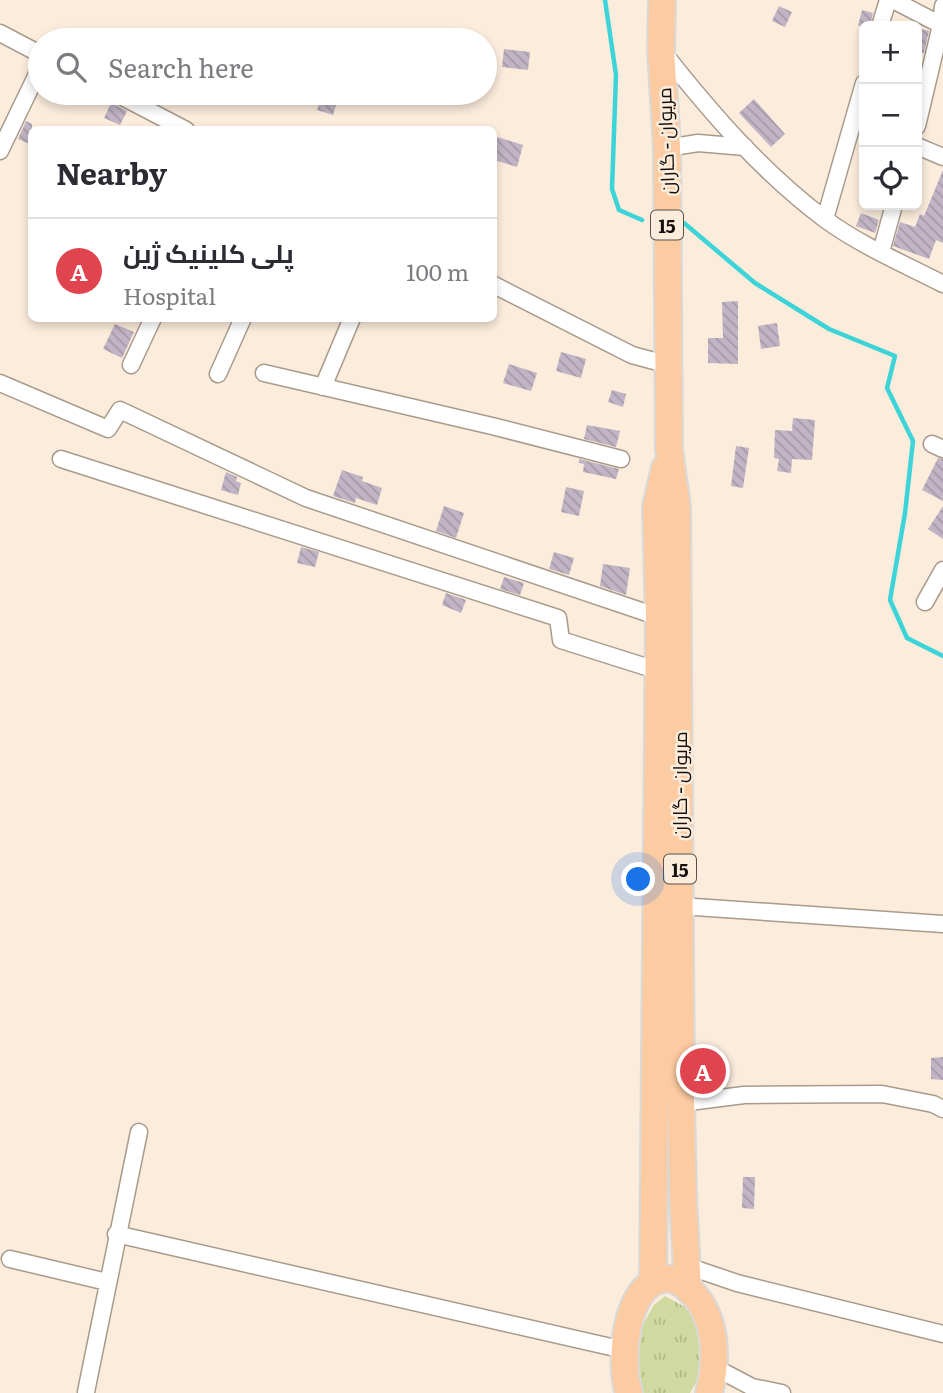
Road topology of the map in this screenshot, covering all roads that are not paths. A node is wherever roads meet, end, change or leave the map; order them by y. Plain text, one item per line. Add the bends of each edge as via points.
1 (663, 0) edge
2 (890, 0) edge
3 (943, 6) edge
4 (882, 21) edge
5 (942, 25) edge
6 (0, 33) edge
7 (28, 48) edge
8 (661, 50) junction
9 (864, 84) edge
10 (28, 93) edge
11 (138, 105) edge
12 (922, 107) edge
13 (178, 126) edge
14 (745, 147) junction
15 (919, 147) edge
16 (667, 148) junction
17 (0, 150) edge
18 (943, 157) edge
19 (893, 210) edge
20 (825, 219) junction
21 (881, 252) junction
22 (943, 284) edge
23 (497, 287) edge
24 (151, 322) edge
25 (241, 322) edge
26 (350, 322) edge
27 (131, 365) dead end
28 (669, 365) junction
29 (264, 373) dead end
30 (218, 374) dead end
31 (0, 383) edge
32 (323, 387) junction
33 (669, 449) junction
34 (61, 458) dead end
35 (621, 459) dead end
36 (943, 570) edge
37 (925, 602) dead end
38 (659, 617) junction
39 (659, 671) junction
40 (680, 906) junction
41 (943, 924) edge
42 (681, 1103) junction
43 (943, 1109) edge
44 (138, 1132) dead end
45 (682, 1172) junction
46 (654, 1176) junction
47 (116, 1234) junction
48 (10, 1258) dead end
49 (687, 1278) junction
50 (107, 1282) junction
51 (653, 1282) junction
52 (943, 1334) edge
53 (624, 1350) junction
54 (714, 1367) junction
55 (86, 1392) edge
56 (629, 1393) edge
57 (709, 1393) edge
58 (782, 1393) edge

1 - 8 main road, مریوان - گاران / 15
2 - 4 street
2 - 5 street
3 - 5 street
5 - 12 street
6 - 7 street
8 - 14 street via 711,114
8 - 16 main road, مریوان - گاران / 15
9 - 20 street
10 - 17 street
11 - 13 street
14 - 16 street via 698,143
14 - 20 street
15 - 18 street
16 - 28 main road, مریوان - گاران / 15
19 - 21 street
20 - 21 street
21 - 22 street
23 - 28 street via 632,355
24 - 27 street
25 - 30 street
26 - 32 street
28 - 33 main road, مریوان - گاران / 15
29 - 32 street
31 - 38 street via 108,429 120,410 306,498
32 - 35 street
33 - 38 main road, مریوان - گاران / 15 via 656,507
33 - 40 main road, مریوان - گاران / 15 via 677,508
34 - 39 street via 558,618 561,640
36 - 37 street
38 - 39 main road, مریوان - گاران / 15
39 - 46 main road, مریوان - گاران / 15
40 - 41 street
40 - 42 main road, مریوان - گاران / 15
42 - 43 street via 744,1095 882,1094
42 - 45 main road, مریوان - گاران / 15
44 - 47 street
45 - 46 main road via 669,1181
45 - 49 main road, مریوان - گاران / 15
46 - 51 main road, مریوان - گاران / 15
47 - 50 street
47 - 53 street
48 - 50 street
49 - 51 main road
49 - 52 street via 737,1283
49 - 54 main road via 706,1311
50 - 55 street
51 - 53 main road via 632,1312
53 - 56 main road
54 - 57 main road
54 - 58 street via 752,1387

